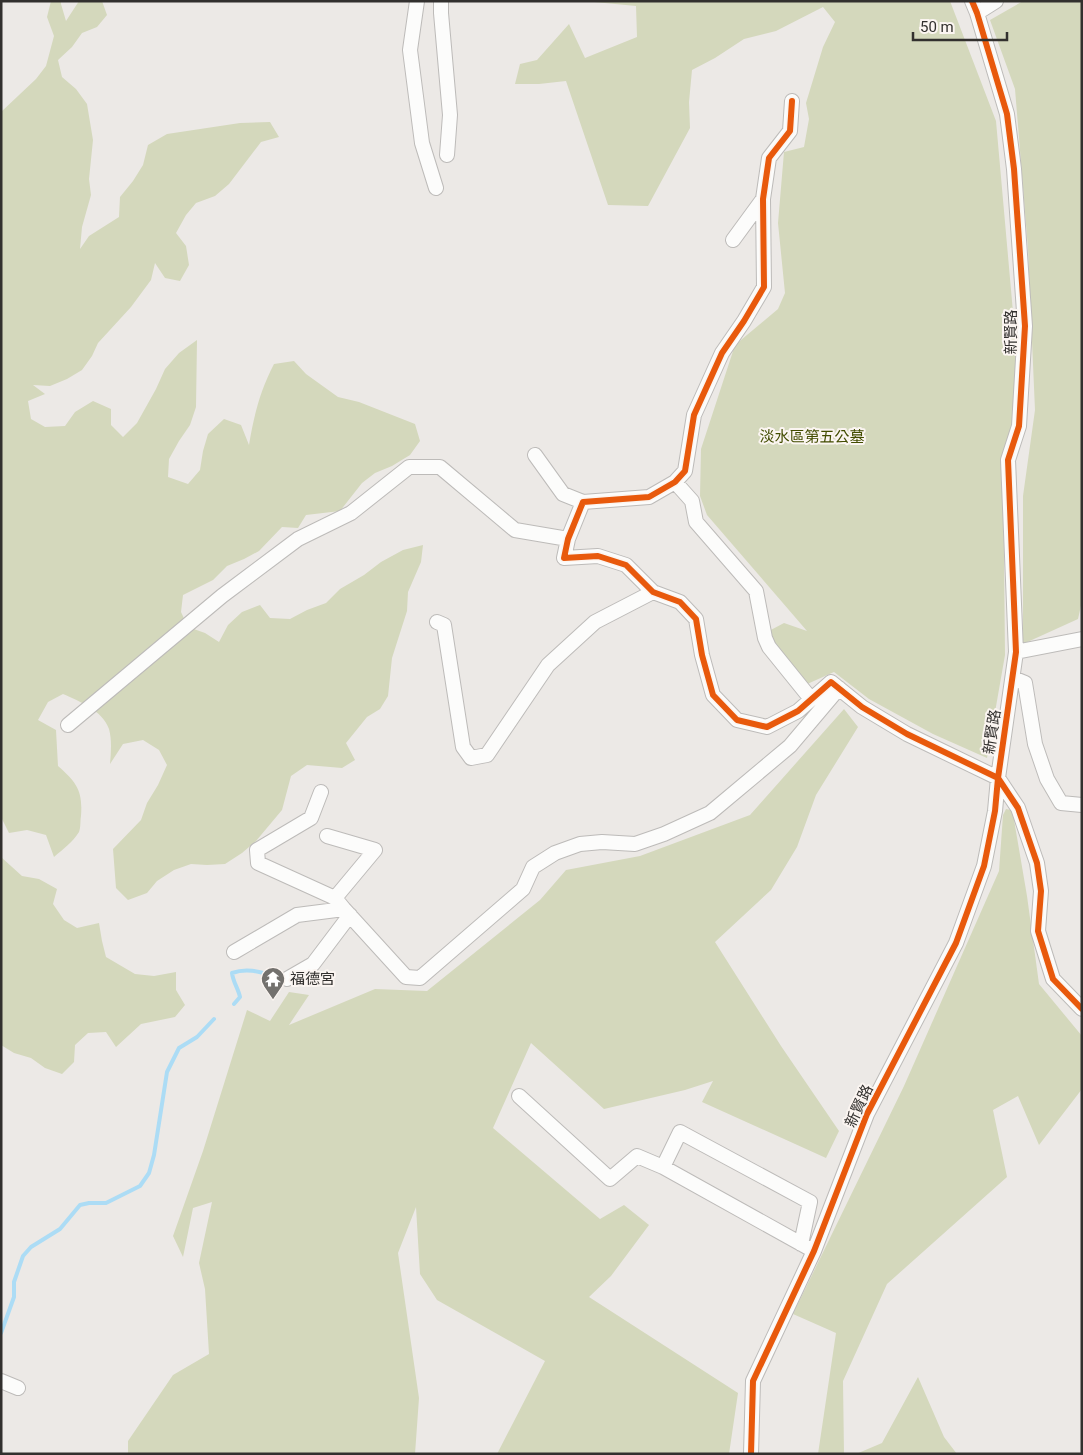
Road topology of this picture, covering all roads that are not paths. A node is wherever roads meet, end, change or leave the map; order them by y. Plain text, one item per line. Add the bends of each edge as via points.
1 (417, 1) edge
2 (441, 1) edge
3 (996, 1) edge
4 (975, 7) edge
5 (792, 101) dead end
6 (448, 155) dead end
7 (436, 188) dead end
8 (763, 199) junction
9 (733, 240) dead end
10 (535, 455) dead end
11 (675, 482) junction
12 (582, 502) junction
13 (568, 538) junction
14 (653, 592) junction
15 (437, 622) dead end
16 (1082, 639) edge
17 (1016, 652) junction
18 (1013, 678) junction
19 (839, 688) junction
20 (811, 699) junction
21 (68, 726) dead end
22 (998, 778) junction
23 (321, 792) dead end
24 (1082, 804) edge
25 (327, 836) dead end
26 (335, 898) junction
27 (347, 912) junction
28 (234, 952) dead end
29 (287, 979) dead end
30 (1082, 1009) edge
31 (519, 1096) dead end
32 (662, 1167) junction
33 (801, 1244) junction
34 (814, 1251) junction
35 (1, 1381) edge
36 (18, 1388) dead end
37 (750, 1454) edge

1 - 7 street via 410,50 422,143
2 - 6 street via 450,115
3 - 4 street
4 - 17 street, 新賢路 via 1007,114 1025,326 1019,426 1008,460
5 - 8 street via 790,131 769,158
8 - 9 street
8 - 11 street via 764,287 722,353 694,415 685,471
10 - 12 street via 563,494
11 - 12 street via 649,497
11 - 20 street via 692,501 696,522 756,591 769,647
12 - 13 street
13 - 14 street via 564,558 598,556 626,565
13 - 21 street via 515,530 440,467 409,467 351,513 298,539 222,596
14 - 15 street via 595,622 548,665 487,755 471,758 463,747 444,625
14 - 20 street via 680,602 696,619 713,695 736,720 767,727 798,711
16 - 17 street
17 - 18 street, 新賢路
18 - 22 street, 新賢路
18 - 24 street via 1025,683 1035,744 1046,779 1061,803
19 - 20 street via 831,682
19 - 22 street via 862,707 907,734
19 - 27 street via 790,746 710,813 635,844 580,844 555,853 533,867 523,890 420,978 406,977
22 - 30 street via 1018,808 1037,863 1041,891 1038,931 1053,979
22 - 34 street, 新賢路 via 984,866 956,943 867,1114
23 - 26 street via 310,818 256,850 258,863
25 - 26 street via 376,850
26 - 27 street
27 - 28 street via 296,915
27 - 29 street via 313,964
31 - 32 street via 610,1179 636,1156
32 - 33 street
32 - 33 street via 680,1132 810,1202
33 - 34 street
34 - 37 street, 新賢路 via 753,1381
35 - 36 street

